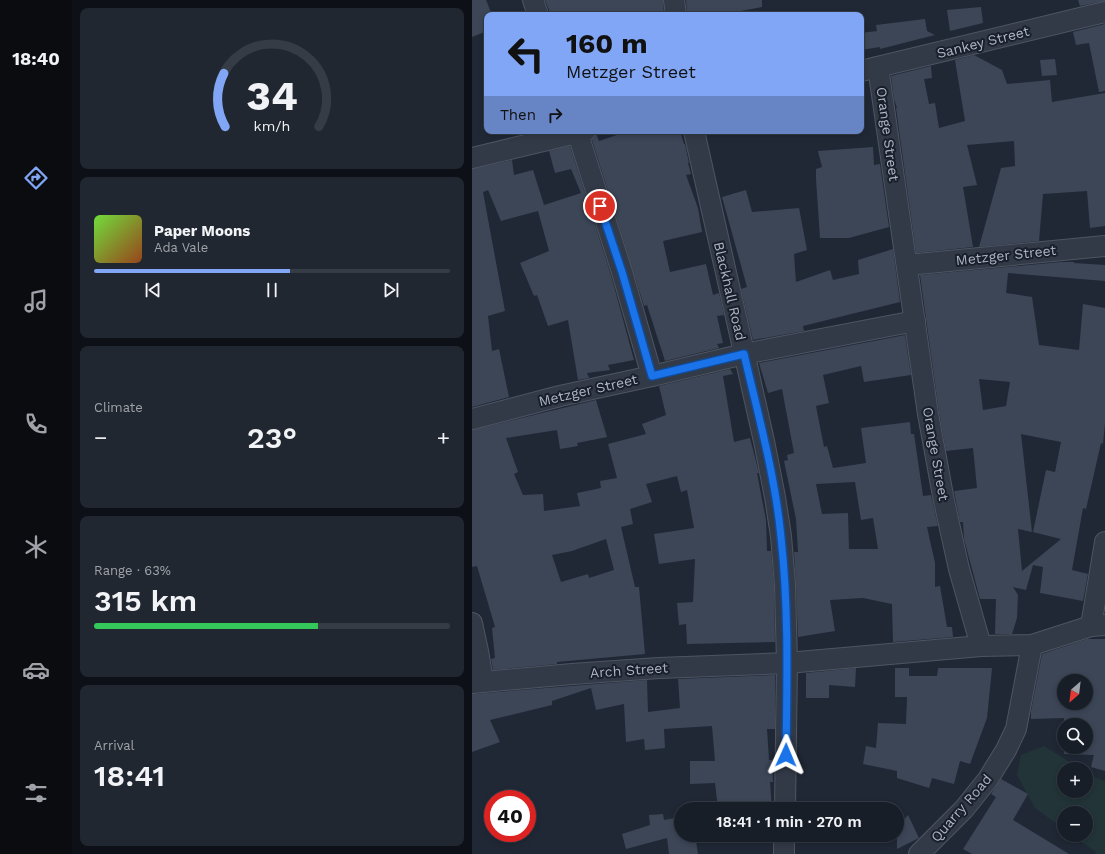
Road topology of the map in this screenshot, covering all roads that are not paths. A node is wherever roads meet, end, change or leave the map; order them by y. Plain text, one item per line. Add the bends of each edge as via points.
1 (533, 0) edge
2 (674, 0) edge
3 (537, 12) edge
4 (676, 12) edge
5 (1105, 12) edge
6 (870, 69) edge
7 (568, 134) edge
8 (581, 134) edge
9 (695, 134) edge
10 (472, 158) edge
11 (1105, 246) edge
12 (906, 265) junction
13 (915, 321) junction
14 (744, 354) junction
15 (652, 376) junction
16 (472, 419) edge
17 (1105, 542) edge
18 (472, 622) edge
19 (1098, 626) edge
20 (1032, 645) junction
21 (981, 646) junction
22 (787, 663) junction
23 (478, 682) edge
24 (785, 802) edge
25 (784, 842) edge
26 (921, 853) edge
27 (784, 854) edge

1 - 3 street
2 - 4 street
5 - 6 street, Sankey Street
6 - 12 street, Orange Street
7 - 10 street
8 - 15 street
9 - 14 street, Blackhall Road
11 - 12 street, Metzger Street
12 - 13 street, Orange Street
13 - 14 street, Metzger Street
13 - 21 street, Orange Street via 944,501 959,569
14 - 15 street, Metzger Street
14 - 22 street, Blackhall Road via 777,510 785,585
15 - 16 street, Metzger Street
17 - 19 street
18 - 23 street via 478,651
19 - 20 street
20 - 21 street
20 - 26 street, Quarry Road via 1016,729 1006,750 988,779 964,809
21 - 22 street
22 - 23 street, Arch Street via 659,668
22 - 24 street, Blackhall Road
25 - 27 street

